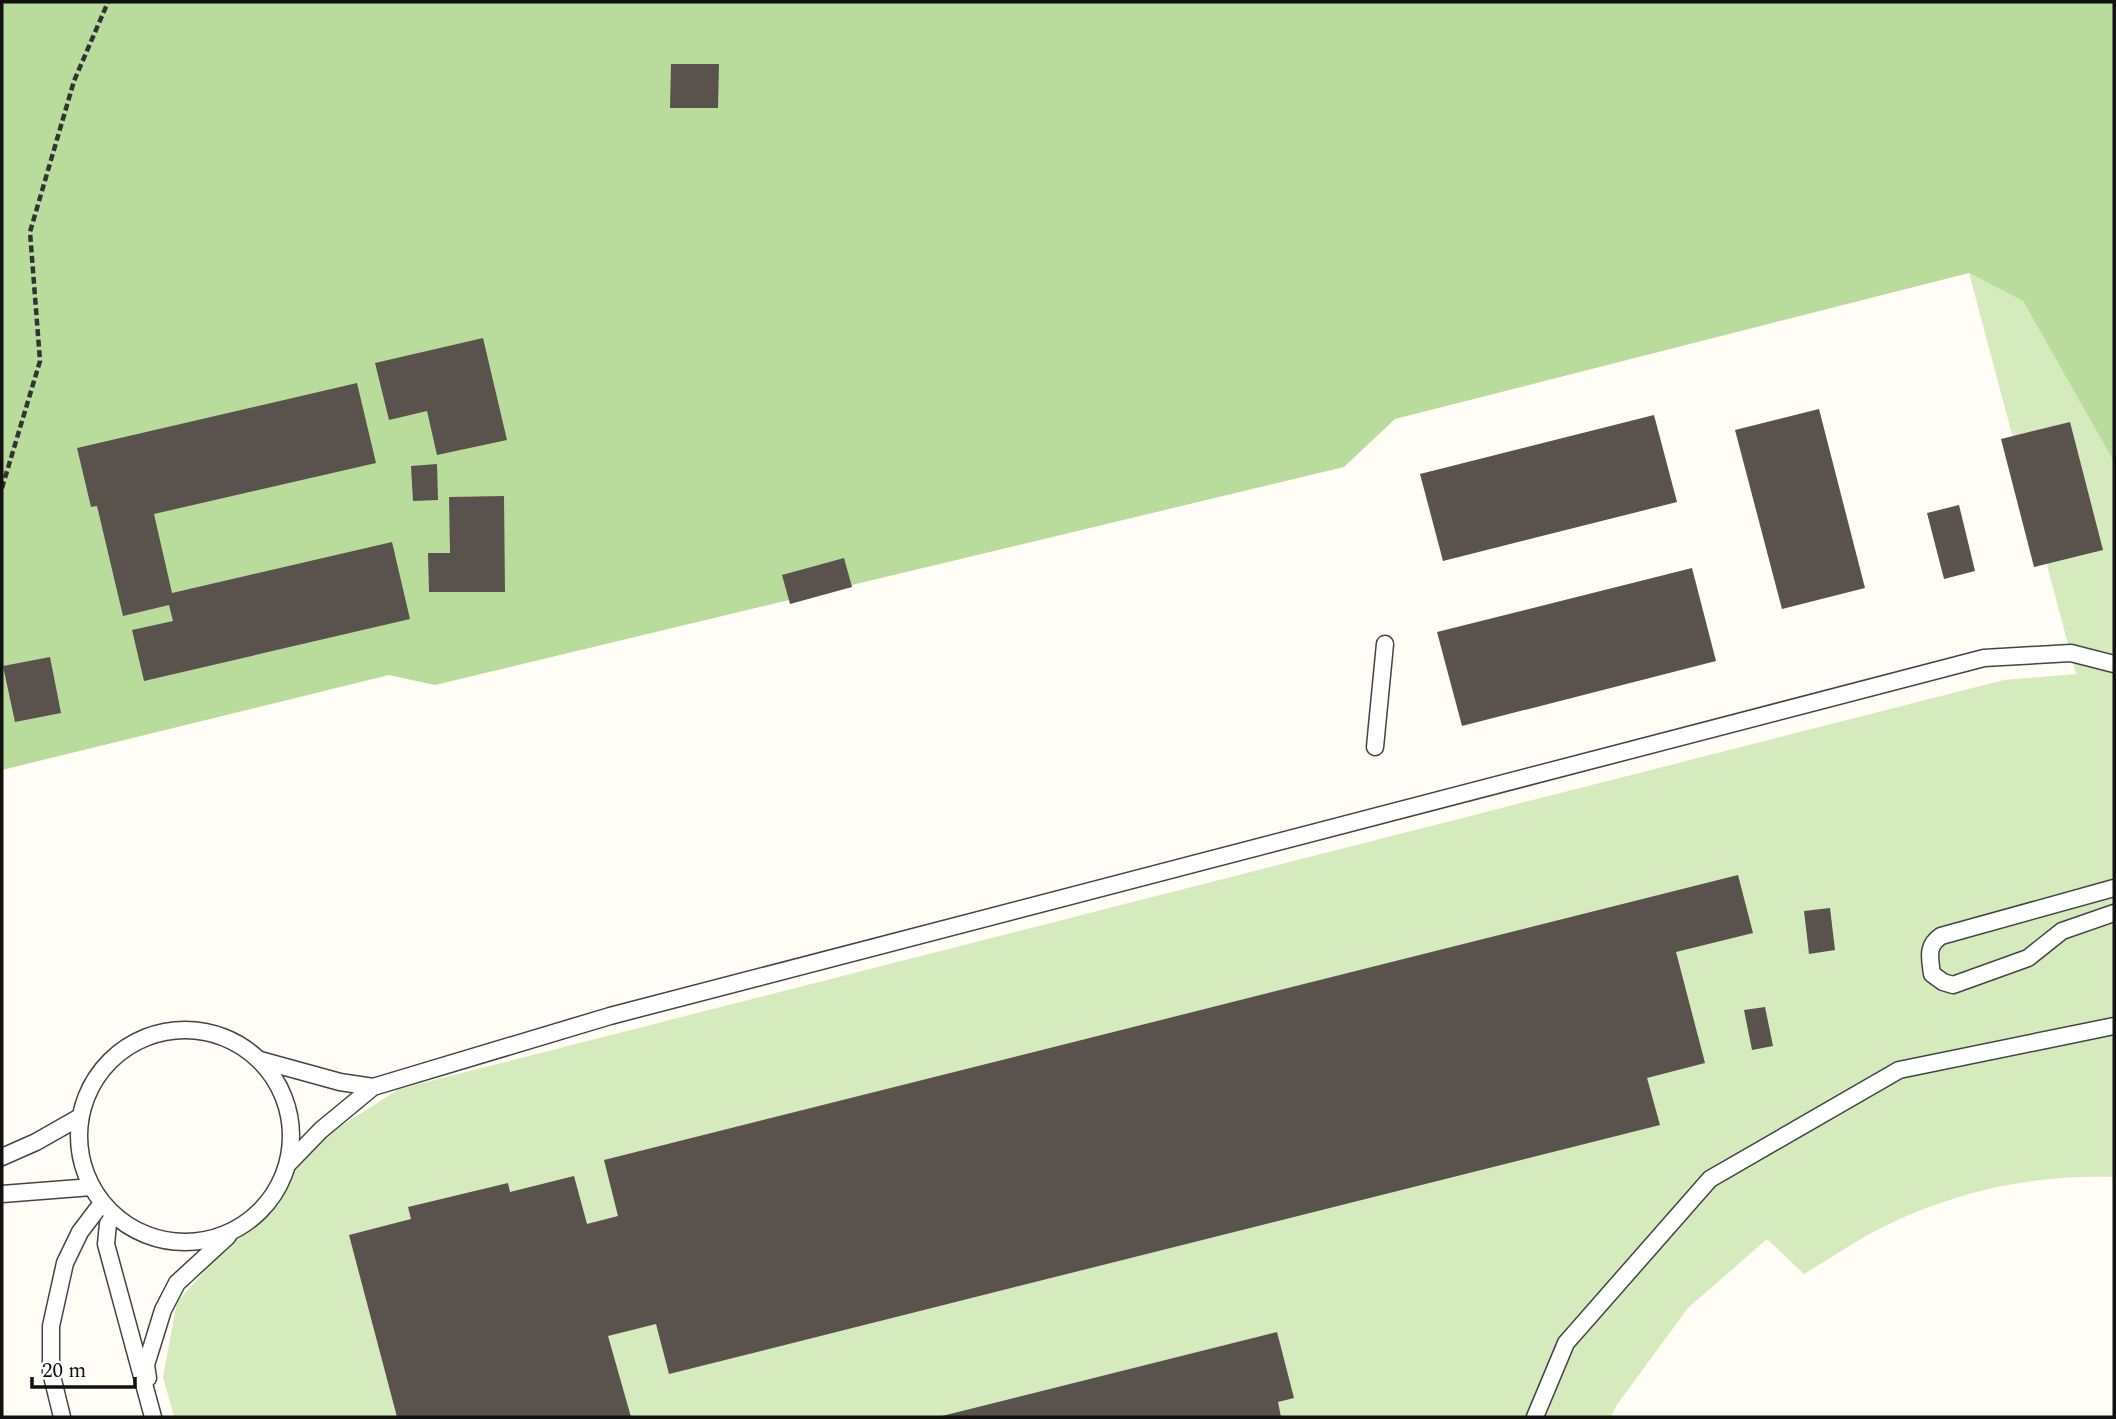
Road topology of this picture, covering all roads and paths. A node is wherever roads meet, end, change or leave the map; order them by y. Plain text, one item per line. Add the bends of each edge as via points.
1 (108, 2) edge
2 (2, 488) edge
3 (1385, 643) dead end
4 (2114, 664) edge
5 (1375, 747) dead end
6 (2114, 888) edge
7 (2114, 913) edge
8 (2114, 1026) edge
9 (260, 1060) junction
10 (373, 1087) junction
11 (80, 1117) junction
12 (2, 1157) edge
13 (289, 1163) junction
14 (92, 1187) junction
15 (2, 1194) edge
16 (102, 1203) junction
17 (114, 1215) junction
18 (232, 1232) junction
19 (152, 1415) edge
20 (62, 1417) edge
21 (1535, 1417) edge

1 - 2 path via 74,81 30,232 40,361
3 - 5 lane
4 - 10 lane via 2071,653 1984,658 623,1012
6 - 7 lane via 1941,936 1929,952 1932,974 1953,985 2028,958 2062,931
8 - 21 lane via 1899,1070 1710,1179 1566,1343
9 - 10 lane via 340,1083
9 - 11 lane via 228,1039 191,1030 153,1035 119,1053 94,1082
9 - 13 lane via 282,1090 292,1126
10 - 13 lane
11 - 12 lane
11 - 14 lane via 80,1153
13 - 18 lane via 268,1204
14 - 15 lane
14 - 16 lane
16 - 17 lane
16 - 20 lane via 80,1232 65,1263 51,1326 51,1372
17 - 18 lane via 140,1233 170,1241 202,1241
17 - 19 lane via 106,1244
18 - 19 lane via 177,1283 163,1310 146,1365

